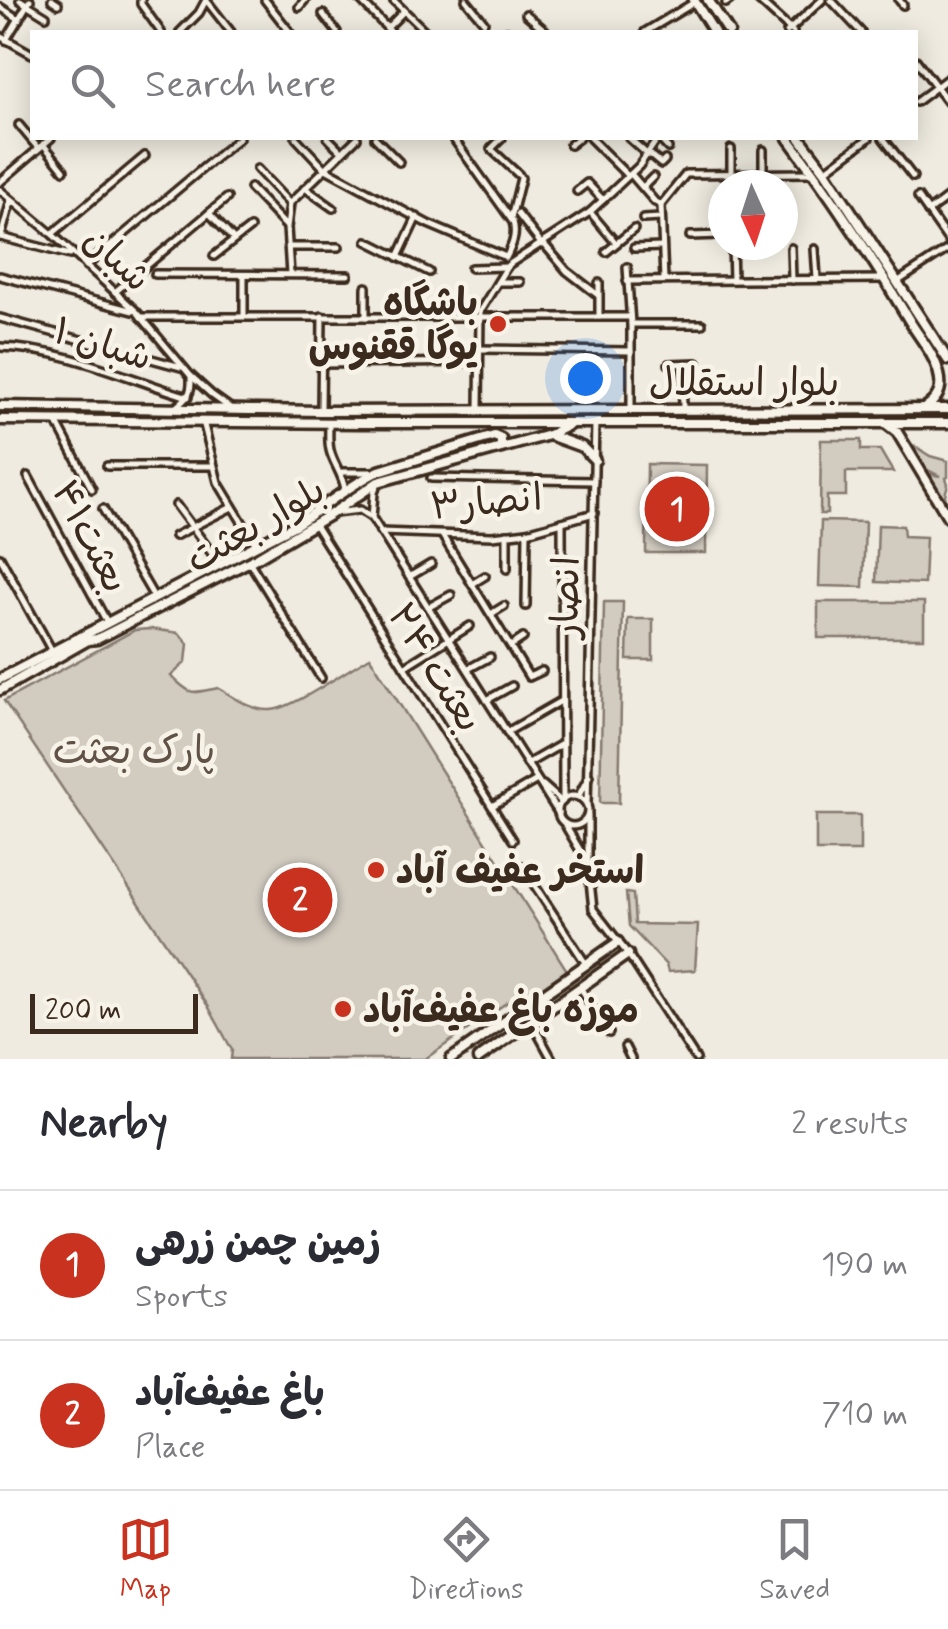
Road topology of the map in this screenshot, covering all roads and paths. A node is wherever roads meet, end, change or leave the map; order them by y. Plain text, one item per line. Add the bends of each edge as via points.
1 (20, 0) edge
2 (141, 0) edge
3 (206, 0) edge
4 (265, 0) edge
5 (304, 0) edge
6 (360, 0) edge
7 (466, 0) edge
8 (708, 0) edge
9 (758, 0) edge
10 (822, 0) edge
11 (831, 0) edge
12 (694, 1) edge
13 (28, 2) edge
14 (398, 2) edge
15 (2, 6) edge
16 (299, 7) dead end
17 (404, 11) junction
18 (322, 14) dead end
19 (526, 14) dead end
20 (46, 16) dead end
21 (19, 19) junction
22 (484, 22) dead end
23 (160, 30) edge
24 (182, 30) edge
25 (229, 30) edge
26 (288, 30) edge
27 (335, 30) edge
28 (389, 30) edge
29 (424, 30) edge
30 (545, 30) edge
31 (648, 30) edge
32 (713, 30) edge
33 (728, 30) edge
34 (788, 30) edge
35 (792, 30) edge
36 (859, 30) edge
37 (3, 38) edge
38 (30, 53) edge
39 (918, 63) edge
40 (948, 78) edge
41 (936, 87) junction
42 (918, 100) edge
43 (948, 102) edge
44 (19, 125) dead end
45 (30, 136) edge
46 (35, 140) edge
47 (48, 140) edge
48 (222, 140) edge
49 (237, 140) edge
50 (298, 140) edge
51 (330, 140) edge
52 (356, 140) edge
53 (377, 140) edge
54 (454, 140) edge
55 (498, 140) edge
56 (576, 140) edge
57 (592, 140) edge
58 (632, 140) edge
59 (657, 140) edge
60 (660, 140) edge
61 (789, 140) edge
62 (802, 140) edge
63 (867, 140) edge
64 (885, 140) edge
65 (570, 145) dead end
66 (41, 146) junction
67 (228, 147) junction
68 (668, 148) dead end
69 (731, 149) dead end
70 (763, 150) dead end
71 (342, 152) junction
72 (649, 154) junction
73 (145, 156) dead end
74 (665, 160) dead end
75 (399, 162) dead end
76 (324, 168) junction
77 (257, 169) dead end
78 (64, 170) dead end
79 (731, 170) edge
80 (764, 170) edge
81 (825, 171) junction
82 (798, 173) edge
83 (814, 173) junction
84 (708, 174) edge
85 (629, 175) junction
86 (654, 177) dead end
87 (913, 177) dead end
88 (0, 182) edge
89 (642, 187) junction
90 (250, 188) dead end
91 (305, 188) junction
92 (0, 190) edge
93 (578, 191) dead end
94 (948, 197) edge
95 (227, 198) dead end
96 (918, 198) dead end
97 (11, 200) junction
98 (602, 200) junction
99 (290, 203) junction
100 (661, 205) junction
101 (333, 208) dead end
102 (209, 212) junction
103 (590, 212) junction
104 (928, 212) junction
105 (518, 214) dead end
106 (417, 217) junction
107 (511, 218) junction
108 (643, 218) dead end
109 (662, 218) junction
110 (2, 226) edge
111 (250, 228) dead end
112 (287, 228) junction
113 (634, 229) dead end
114 (52, 234) junction
115 (708, 235) edge
116 (690, 236) dead end
117 (0, 238) edge
118 (234, 240) junction
119 (948, 240) edge
120 (366, 241) dead end
121 (616, 243) junction
122 (543, 244) junction
123 (289, 247) junction
124 (338, 247) dead end
125 (662, 247) junction
126 (634, 248) dead end
127 (948, 248) edge
128 (815, 249) dead end
129 (606, 252) dead end
130 (76, 256) junction
131 (214, 256) dead end
132 (398, 257) junction
133 (506, 257) junction
134 (732, 260) edge
135 (791, 260) edge
136 (86, 266) junction
137 (508, 266) junction
138 (627, 267) dead end
139 (471, 268) dead end
140 (428, 272) dead end
141 (156, 274) dead end
142 (244, 274) junction
143 (290, 274) junction
144 (348, 275) dead end
145 (0, 276) edge
146 (817, 279) junction
147 (884, 279) junction
148 (627, 280) junction
149 (664, 280) junction
150 (733, 280) junction
151 (792, 280) junction
152 (498, 282) junction
153 (520, 282) dead end
154 (898, 282) junction
155 (598, 283) dead end
156 (366, 287) dead end
157 (115, 292) junction
158 (598, 294) junction
159 (139, 314) junction
160 (244, 316) junction
161 (322, 316) junction
162 (366, 317) junction
163 (479, 317) junction
164 (598, 317) junction
165 (0, 318) edge
166 (631, 320) junction
167 (702, 324) dead end
168 (930, 334) junction
169 (920, 340) junction
170 (0, 347) edge
171 (479, 349) junction
172 (631, 352) junction
173 (948, 360) edge
174 (479, 362) junction
175 (697, 363) dead end
176 (322, 364) junction
177 (669, 364) dead end
178 (682, 364) junction
179 (184, 368) junction
180 (190, 375) junction
181 (944, 385) edge
182 (188, 398) junction
183 (0, 406) edge
184 (87, 406) junction
185 (175, 408) junction
186 (924, 408) junction
187 (683, 409) junction
188 (948, 409) edge
189 (234, 410) junction
190 (276, 410) junction
191 (479, 410) junction
192 (631, 410) junction
193 (705, 410) junction
194 (321, 411) junction
195 (496, 411) junction
196 (56, 419) junction
197 (0, 420) edge
198 (86, 420) junction
199 (204, 421) junction
200 (276, 422) junction
201 (705, 422) junction
202 (884, 422) junction
203 (329, 423) junction
204 (467, 423) junction
205 (492, 423) junction
206 (573, 423) junction
207 (595, 423) junction
208 (948, 423) edge
209 (549, 434) junction
210 (478, 440) junction
211 (468, 445) junction
212 (501, 447) junction
213 (595, 460) junction
214 (448, 462) junction
215 (107, 466) dead end
216 (213, 466) junction
217 (341, 472) junction
218 (378, 472) junction
219 (28, 476) dead end
220 (431, 478) dead end
221 (450, 479) junction
222 (594, 481) junction
223 (378, 482) junction
224 (92, 489) dead end
225 (345, 492) junction
226 (230, 504) junction
227 (176, 505) dead end
228 (294, 506) dead end
229 (103, 508) dead end
230 (300, 513) dead end
231 (594, 513) junction
232 (331, 514) junction
233 (948, 517) edge
234 (372, 518) junction
235 (562, 522) junction
236 (314, 524) junction
237 (192, 527) junction
238 (380, 532) junction
239 (527, 532) junction
240 (507, 534) junction
241 (175, 536) dead end
242 (442, 536) junction
243 (256, 544) junction
244 (0, 557) edge
245 (249, 562) junction
246 (220, 564) junction
247 (431, 564) dead end
248 (507, 569) dead end
249 (485, 576) dead end
250 (409, 577) junction
251 (472, 584) junction
252 (451, 596) dead end
253 (154, 598) junction
254 (504, 606) dead end
255 (526, 606) dead end
256 (429, 607) junction
257 (491, 614) junction
258 (107, 622) junction
259 (470, 626) dead end
260 (523, 638) dead end
261 (449, 639) junction
262 (511, 646) junction
263 (52, 651) junction
264 (490, 657) dead end
265 (404, 667) junction
266 (0, 668) edge
267 (468, 669) junction
268 (542, 671) dead end
269 (2, 678) edge
270 (321, 678) dead end
271 (512, 686) dead end
272 (0, 690) edge
273 (487, 700) junction
274 (562, 700) junction
275 (507, 732) junction
276 (562, 744) junction
277 (527, 764) junction
278 (590, 773) junction
279 (536, 780) junction
280 (578, 798) junction
281 (563, 801) junction
282 (492, 806) junction
283 (588, 806) junction
284 (559, 814) junction
285 (588, 815) junction
286 (563, 822) junction
287 (513, 840) dead end
288 (588, 862) junction
289 (522, 866) dead end
290 (618, 942) junction
291 (628, 954) junction
292 (586, 964) junction
293 (580, 987) junction
294 (514, 1014) junction
295 (527, 1024) junction
296 (609, 1033) dead end
297 (625, 1047) dead end
298 (493, 1048) junction
299 (451, 1059) edge
300 (478, 1059) edge
301 (500, 1059) edge
302 (552, 1059) edge
303 (631, 1059) edge
304 (696, 1059) edge

1 - 13 street
2 - 23 street
3 - 24 street
3 - 25 street
4 - 26 street
5 - 16 street
6 - 28 street
7 - 22 street
8 - 33 main road
9 - 34 street
10 - 35 street
11 - 36 street
12 - 31 street
12 - 32 main road
13 - 20 street
13 - 21 street
14 - 17 street
15 - 21 street
17 - 28 street
17 - 29 street
18 - 27 street
19 - 30 street
21 - 37 street
37 - 38 street
39 - 41 street
40 - 41 street
41 - 42 street
41 - 43 street
44 - 45 street
46 - 66 street
47 - 66 street
48 - 67 street
49 - 67 street
50 - 76 street
51 - 71 street
52 - 71 street
53 - 75 street
54 - 107 street
55 - 107 street via 491,149 520,177
56 - 65 street
57 - 85 street
58 - 72 street
59 - 72 street
60 - 68 street
61 - 83 main road
62 - 81 main road
63 - 81 street
64 - 87 street
66 - 78 street
66 - 88 street
67 - 136 street
69 - 79 street
70 - 80 street
71 - 76 street
72 - 74 street via 661,164
72 - 85 street
73 - 114 street
76 - 91 street
76 - 106 street
77 - 99 street
81 - 154 main road
82 - 83 street
83 - 147 main road
84 - 100 street via 686,174
85 - 89 street
85 - 98 street
86 - 89 street
89 - 100 street
90 - 112 street
91 - 99 street
91 - 101 street
92 - 97 street, شبان
93 - 98 street via 586,183
94 - 104 street
95 - 102 street
96 - 104 street
97 - 110 street
97 - 114 street, شبان
98 - 103 street
99 - 112 street
100 - 109 street
102 - 118 street
102 - 157 street
103 - 121 street
103 - 122 street
104 - 119 street
105 - 122 street
106 - 132 street
106 - 133 street
107 - 133 street via 513,246
108 - 109 street
109 - 125 street
110 - 117 street
111 - 118 street
112 - 123 street
113 - 121 street
114 - 130 street, شبان
115 - 116 street
117 - 130 street
118 - 131 street
120 - 132 street
121 - 129 street
122 - 137 street
122 - 158 street
123 - 124 street
123 - 143 street
125 - 126 street
125 - 149 street
127 - 154 street
128 - 146 street
130 - 136 street, شبان
132 - 140 street
133 - 137 street
134 - 150 street
135 - 151 street
136 - 157 street, شبان
137 - 139 street
137 - 152 street
138 - 148 street
141 - 142 street
142 - 143 street
142 - 160 street
143 - 144 street
145 - 159 street
146 - 147 street
146 - 151 street
147 - 169 main road
148 - 149 street
148 - 166 street
149 - 150 street
150 - 151 street
152 - 153 street
152 - 163 street
154 - 168 main road
155 - 158 street
156 - 162 street
157 - 159 street, شبان
158 - 164 street
159 - 160 street
159 - 179 street, شبان
160 - 161 street
161 - 162 street
161 - 176 street
162 - 163 street
163 - 164 street
163 - 171 street
164 - 166 street
165 - 179 street
166 - 167 street
166 - 172 street
168 - 169 main road
168 - 173 main road
169 - 181 main road
170 - 182 street, ۱ شبان via 84,362
171 - 172 street
171 - 174 street
172 - 192 street
174 - 176 street
174 - 191 street
175 - 178 street
176 - 194 street
177 - 178 street
178 - 187 street
179 - 180 street, شبان
180 - 182 street
180 - 189 street, شبان
181 - 186 main road
182 - 185 street
183 - 184 main road, بلوار استقلال
184 - 185 main road, بلوار استقلال
184 - 198 main road
185 - 189 main road, بلوار استقلال
186 - 188 main road, بلوار استقلال
186 - 193 main road, بلوار استقلال
187 - 192 main road, بلوار استقلال
187 - 193 main road, بلوار استقلال
189 - 190 main road, بلوار استقلال
190 - 194 main road, بلوار استقلال
190 - 200 main road
191 - 194 main road, بلوار استقلال
191 - 195 main road, بلوار استقلال
192 - 195 main road, بلوار استقلال
193 - 201 main road
195 - 205 main road
196 - 197 main road, بلوار استقلال
196 - 198 main road, بلوار استقلال
196 - 224 street
198 - 199 main road, بلوار استقلال
199 - 200 main road, بلوار استقلال
199 - 216 street
200 - 203 main road, بلوار استقلال
201 - 202 main road, بلوار استقلال
201 - 207 main road, بلوار استقلال
202 - 208 main road, بلوار استقلال
202 - 233 main road via 897,432
203 - 204 main road, بلوار استقلال
203 - 217 street via 329,446
204 - 205 main road, بلوار استقلال
204 - 211 main road via 476,434
205 - 206 main road, بلوار استقلال
205 - 210 main road
206 - 207 main road, بلوار استقلال
206 - 209 main road, بلوار بعثت
207 - 213 street, انصار
209 - 212 main road, بلوار بعثت
209 - 213 main road
210 - 211 main road, بلوار بعثت
210 - 212 main road, بلوار بعثت via 494,436
211 - 218 main road, بلوار بعثت
212 - 214 main road, بلوار بعثت
213 - 222 street, انصار
214 - 221 street
214 - 223 main road, بلوار بعثت
215 - 216 street
216 - 226 street
217 - 218 street
217 - 225 street
218 - 225 main road, بلوار بعثت
219 - 258 street, بعثت۴۱
220 - 221 street
221 - 222 street
222 - 231 street, انصار
223 - 232 main road, بلوار بعثت
223 - 234 street
225 - 243 main road, بلوار بعثت
226 - 237 street
226 - 243 street
227 - 237 street
228 - 230 street
229 - 253 street
231 - 235 street, انصار۳
231 - 278 street, انصار
232 - 234 street via 360,510
232 - 236 main road, بلوار بعثت
234 - 238 street
235 - 239 street, انصار۳
235 - 274 street
236 - 245 main road, بلوار بعثت
236 - 265 street, بعثت ۲۴
237 - 241 street
237 - 246 street
238 - 242 street, انصار۳
238 - 250 street
239 - 240 street, انصار۳
239 - 255 street
240 - 242 street, انصار۳
240 - 248 street
242 - 251 street
243 - 246 main road, بلوار بعثت
244 - 263 street
245 - 270 street
245 - 272 main road, بلوار بعثت
246 - 253 main road, بلوار بعثت
247 - 250 street
249 - 251 street
250 - 256 street
251 - 257 street
252 - 256 street
253 - 258 main road, بلوار بعثت
254 - 257 street
256 - 261 street
257 - 262 street
258 - 263 main road, بلوار بعثت
259 - 261 street
260 - 262 street
261 - 265 street
261 - 267 street
262 - 268 street via 529,677
263 - 269 main road, بلوار بعثت
264 - 267 street
265 - 282 street, بعثت ۲۴
266 - 269 street
267 - 273 street
271 - 273 street
273 - 275 street
274 - 275 street
274 - 276 street
275 - 277 street
276 - 277 street
276 - 281 street
277 - 279 street
278 - 280 street, انصار
278 - 283 street, انصار
279 - 281 street
279 - 282 street
279 - 284 street
280 - 281 street
280 - 283 street
281 - 284 street
282 - 287 street, بعثت ۲۴
283 - 285 street
284 - 286 street
285 - 286 street via 577,826
285 - 288 street
286 - 288 street
288 - 290 street via 593,908
289 - 292 street
290 - 291 street
290 - 292 main road
291 - 293 main road
291 - 304 street
292 - 294 main road
293 - 295 main road
293 - 296 street
294 - 295 main road
294 - 299 main road
295 - 298 main road
295 - 302 street
297 - 303 street
298 - 300 main road
298 - 301 street

